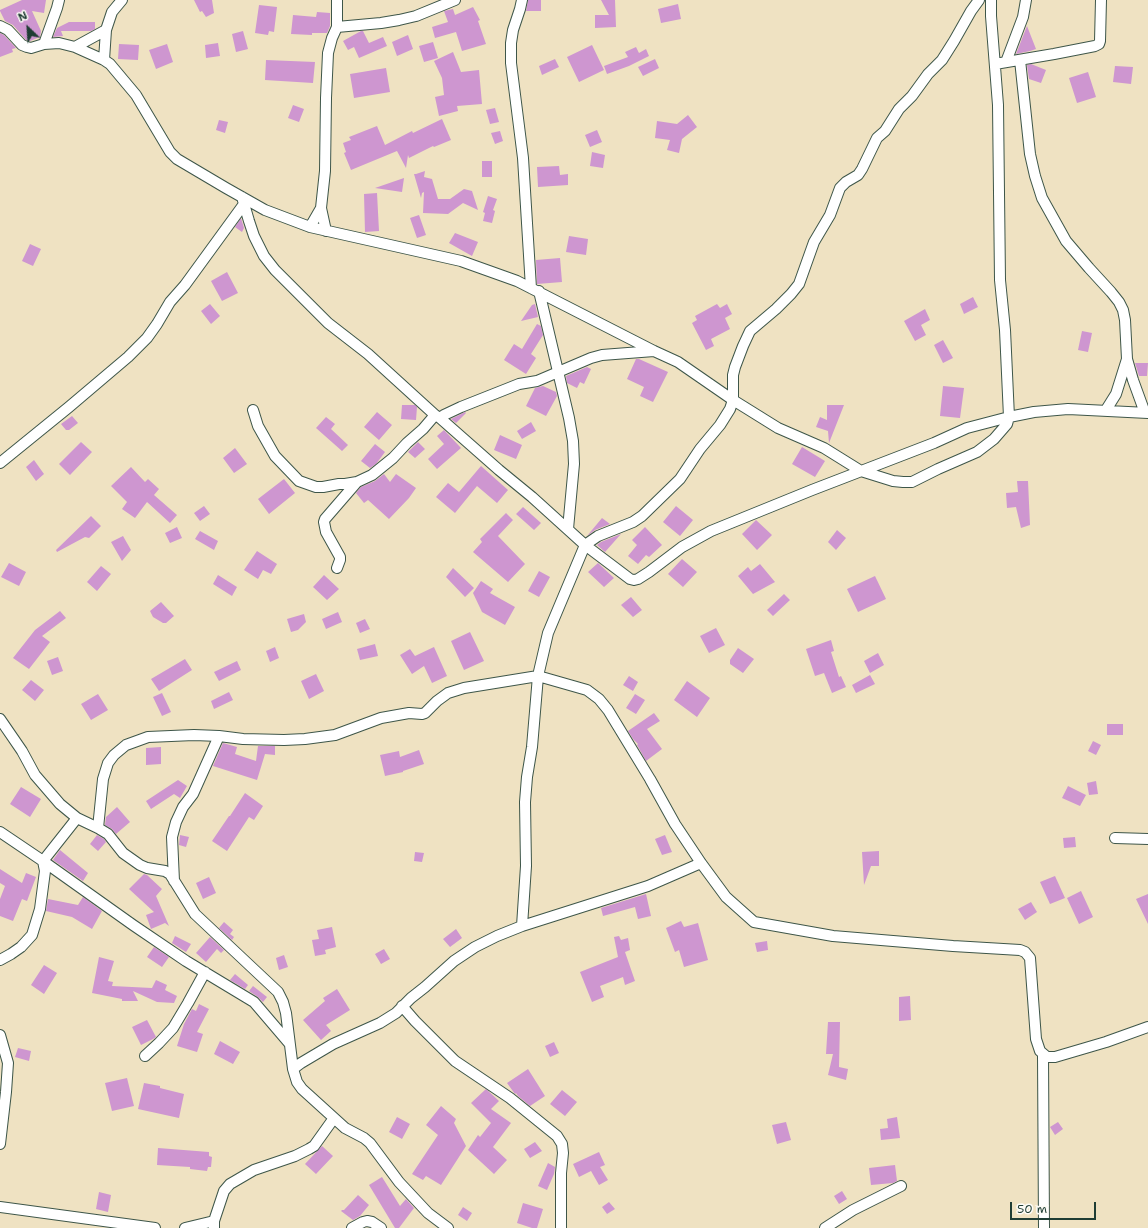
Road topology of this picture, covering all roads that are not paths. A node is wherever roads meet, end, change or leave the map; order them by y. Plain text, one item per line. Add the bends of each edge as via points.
1 (59, 0) edge
2 (122, 0) edge
3 (338, 0) edge
4 (455, 0) edge
5 (522, 0) edge
6 (979, 0) edge
7 (991, 0) edge
8 (1026, 0) edge
9 (1100, 0) edge
10 (0, 26) edge
11 (337, 27) junction
12 (106, 30) junction
13 (44, 44) junction
14 (76, 47) junction
15 (104, 60) junction
16 (1020, 60) junction
17 (1006, 62) junction
18 (995, 64) junction
19 (243, 201) junction
20 (321, 208) junction
21 (310, 227) junction
22 (326, 231) junction
23 (535, 290) junction
24 (654, 351) junction
25 (1127, 359) junction
26 (558, 373) junction
27 (733, 400) junction
28 (253, 410) dead end
29 (1106, 410) junction
30 (1146, 413) edge
31 (438, 416) junction
32 (1009, 416) junction
33 (0, 463) edge
34 (861, 471) junction
35 (357, 482) junction
36 (568, 529) junction
37 (585, 545) junction
38 (337, 568) dead end
39 (538, 676) junction
40 (0, 719) edge
41 (218, 736) junction
42 (77, 818) junction
43 (98, 828) junction
44 (0, 832) edge
45 (1115, 838) dead end
46 (1148, 839) edge
47 (43, 861) junction
48 (701, 863) junction
49 (174, 881) junction
50 (522, 926) junction
51 (0, 960) edge
52 (205, 972) junction
53 (402, 1006) junction
54 (1148, 1027) edge
55 (0, 1035) edge
56 (290, 1043) junction
57 (1043, 1055) junction
58 (145, 1056) dead end
59 (293, 1069) junction
60 (334, 1118) junction
61 (0, 1144) edge
62 (901, 1186) dead end
63 (0, 1207) edge
64 (214, 1225) edge
65 (156, 1228) edge
66 (185, 1228) edge
67 (352, 1228) edge
68 (381, 1228) edge
69 (448, 1228) edge
70 (562, 1228) edge
71 (825, 1228) edge
72 (1044, 1228) edge

1 - 13 street
2 - 12 street via 112,12
3 - 11 street
4 - 11 street via 399,20
5 - 23 street via 513,30 511,63
6 - 27 street via 942,60 877,138 858,175 840,188 830,215 814,242 799,284 776,309 750,331 733,375
7 - 18 street
8 - 17 street via 1023,17
9 - 16 street via 1099,44
10 - 13 street via 8,30 22,45 31,48
11 - 20 street via 328,53
12 - 14 street
12 - 15 street
13 - 14 street via 59,43
14 - 15 street
15 - 19 street via 136,95 170,152
16 - 17 street
16 - 25 street via 1030,154 1042,198 1066,241 1123,310
17 - 18 street
18 - 32 street via 998,105 1000,280
19 - 21 street
19 - 31 street via 254,236 264,256 275,270 328,323 368,354
19 - 33 street via 147,338 128,357
20 - 21 street
20 - 22 street
21 - 22 street
22 - 23 street via 461,261
23 - 24 street
23 - 26 street
24 - 26 street via 602,355
24 - 27 street via 678,362
25 - 29 street via 1116,394
25 - 30 street
26 - 31 street via 519,384
26 - 36 street via 573,441 574,464
27 - 34 street via 778,428 824,448
27 - 37 street via 720,425 700,449 680,480 642,516 598,536
28 - 35 street via 258,426 275,456 300,481 316,487
29 - 30 street
29 - 32 street via 1068,409
31 - 35 street via 393,458 372,475
31 - 36 street
32 - 34 street via 967,428
32 - 34 street via 1007,424 986,446 912,482 893,482
34 - 37 street via 711,531 682,547 638,579 630,579
35 - 38 street via 324,522 326,532 340,557
36 - 37 street
37 - 39 street via 548,633
39 - 41 street via 464,688 448,693 425,713 381,718 335,735 284,740
39 - 48 street via 587,690 599,699
39 - 50 street via 525,802 526,866
40 - 42 street via 35,775 60,804
41 - 43 street via 194,734 148,737 126,745 108,763 103,779
41 - 49 street via 193,794 176,822 172,837
42 - 43 street
42 - 47 street
43 - 49 street via 108,834 137,863 147,868 165,871
44 - 47 street
45 - 46 street
47 - 51 street via 45,871 40,909 32,936 21,947
47 - 52 street
48 - 50 street via 648,886
48 - 57 street via 726,897 754,922 833,936 1025,952 1030,958 1036,1039
49 - 56 street via 195,914 278,992 284,1002
50 - 53 street via 475,947 454,961
52 - 56 street via 254,1002
52 - 58 street via 173,1028
53 - 59 street via 380,1023 333,1044
53 - 70 street via 455,1061 510,1098 560,1140 563,1153
54 - 57 street via 1055,1058
55 - 61 street via 8,1063
56 - 59 street
57 - 72 street
59 - 60 street via 302,1089
60 - 64 street via 314,1146 295,1156 254,1170 230,1184 224,1191
60 - 69 street via 370,1143 399,1182 428,1213
62 - 71 street via 853,1210
63 - 65 street
64 - 66 street
67 - 68 street via 367,1221

